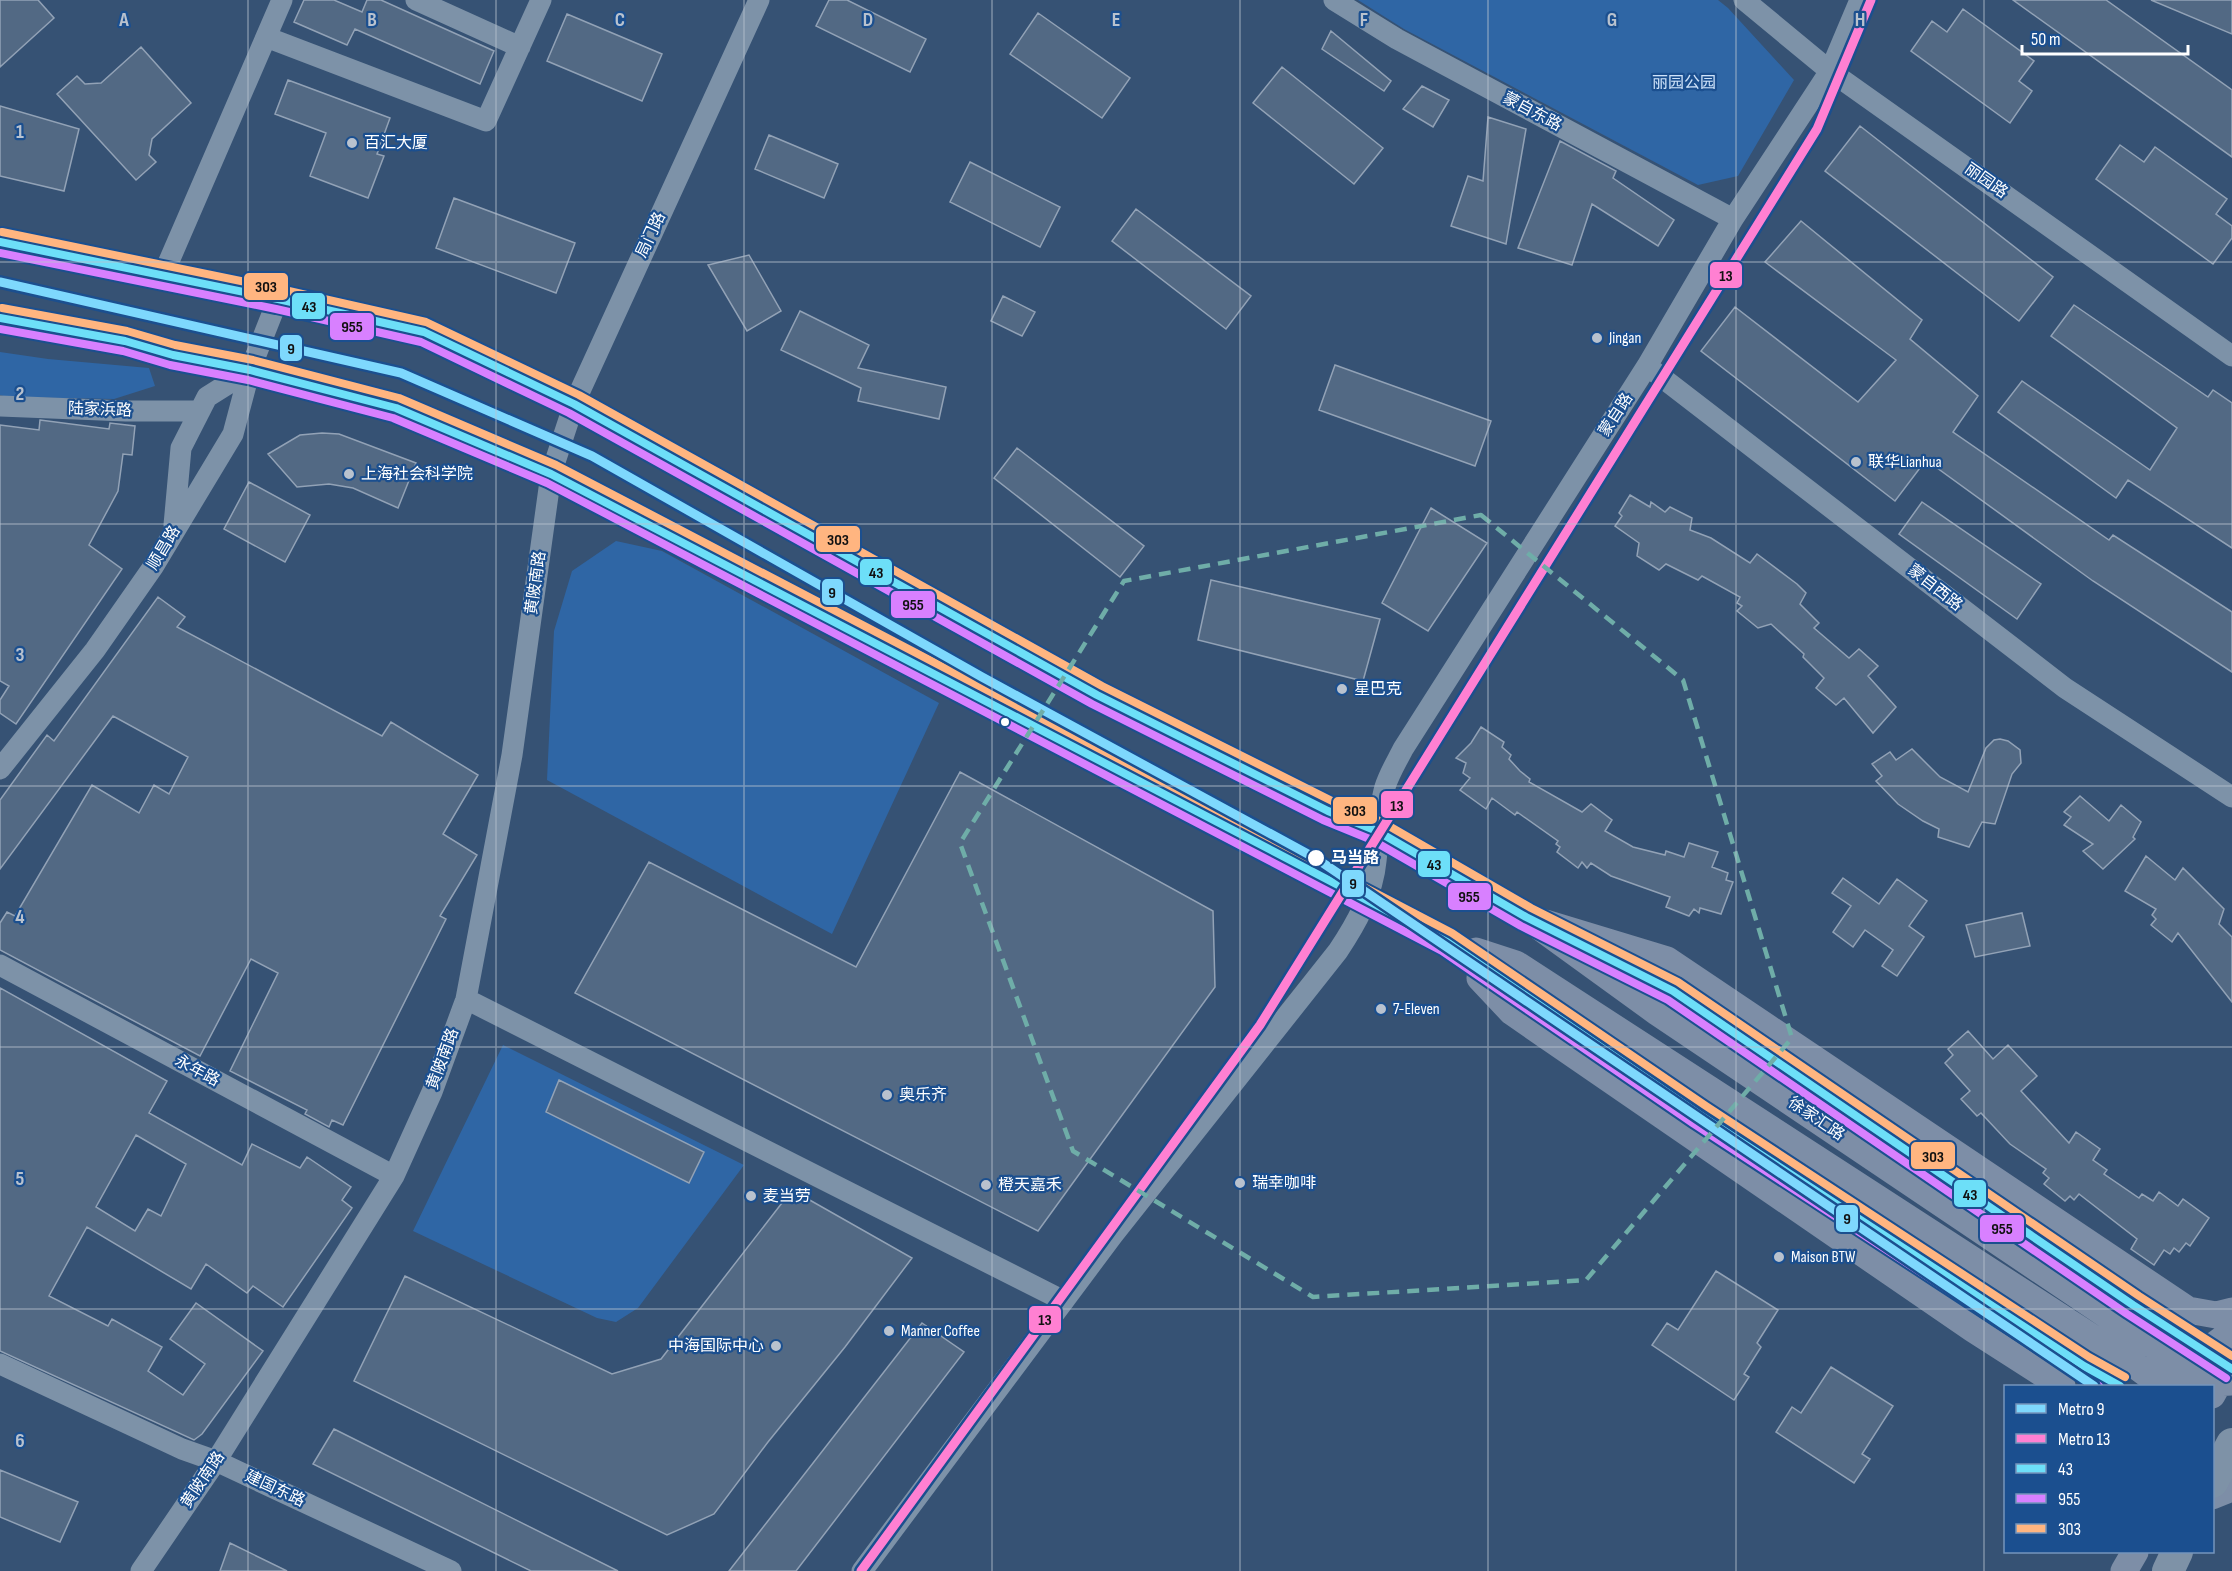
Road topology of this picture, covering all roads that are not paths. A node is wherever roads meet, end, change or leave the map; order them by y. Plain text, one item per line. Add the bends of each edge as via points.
1 (282, 0) edge
2 (416, 0) edge
3 (542, 0) edge
4 (759, 0) edge
5 (1334, 0) edge
6 (1744, 0) edge
7 (1860, 0) edge
8 (266, 37) junction
9 (520, 47) junction
10 (1830, 70) junction
11 (1733, 219) junction
12 (0, 242) edge
13 (163, 275) junction
14 (278, 299) junction
15 (0, 318) edge
16 (2232, 356) edge
17 (1647, 366) junction
18 (250, 370) junction
19 (574, 404) junction
20 (0, 406) edge
21 (200, 411) junction
22 (551, 474) junction
23 (173, 531) junction
24 (0, 769) edge
25 (2232, 797) edge
26 (1377, 831) junction
27 (1366, 900) junction
28 (1526, 917) junction
29 (1447, 942) junction
30 (0, 965) edge
31 (466, 999) junction
32 (394, 1176) junction
33 (1064, 1301) junction
34 (2133, 1305) tunnel mouth
35 (2232, 1311) edge
36 (2232, 1332) edge
37 (2232, 1359) edge
38 (0, 1364) edge
39 (2084, 1366) tunnel mouth
40 (2136, 1366) junction
41 (2060, 1385) tunnel mouth
42 (2162, 1385) edge
43 (2210, 1385) edge
44 (2221, 1387) edge
45 (2232, 1444) edge
46 (216, 1461) junction
47 (2214, 1478) edge
48 (2232, 1488) edge
49 (2214, 1495) edge
50 (2134, 1553) edge
51 (2176, 1553) edge
52 (141, 1571) edge
53 (451, 1571) edge
54 (862, 1571) edge
55 (2124, 1571) edge
56 (2168, 1571) edge

1 - 8 street
2 - 9 street
3 - 9 street
4 - 19 street, 局门路
5 - 11 street, 蒙自东路 via 1397,39
6 - 10 street, 丽园路
7 - 10 street, 蒙自路
8 - 9 street via 486,121
8 - 13 street
10 - 11 street, 蒙自路
10 - 16 street, 丽园路
11 - 17 street, 蒙自路
12 - 13 main road, 徐家汇路
13 - 14 main road, 徐家汇路
14 - 18 street, 顺昌路
14 - 19 main road, 徐家汇路 via 424,332
15 - 18 main road, 徐家汇路
17 - 25 street, 蒙自西路 via 2065,687
17 - 26 street, 蒙自路 via 1403,748 1386,786
18 - 21 street via 207,397
18 - 22 main road, 徐家汇路 via 396,408
18 - 23 street, 顺昌路 via 233,434
19 - 22 street, 局门路
19 - 26 main road, 徐家汇路 via 1097,695 1328,811
20 - 21 street, 陆家浜路
21 - 23 street via 181,448
22 - 27 main road, 徐家汇路
22 - 31 street, 黄陂南路 via 512,755
23 - 24 street, 顺昌路 via 153,567 95,650
26 - 27 street via 1376,862
26 - 28 main road, 徐家汇路
27 - 29 main road, 徐家汇路
27 - 33 street via 1338,951
28 - 34 main road via 1673,991
28 - 35 main road, 徐家汇路 via 1667,960 2188,1310 2216,1315
28 - 36 main road, 徐家汇路 via 1657,1012 2147,1342 2194,1360
29 - 39 main road, 徐家汇路 via 1700,1115
29 - 40 main road, 徐家汇路 via 1516,964
29 - 41 main road via 1512,1012
30 - 32 street, 永年路
31 - 32 street, 黄陂南路 via 432,1092
31 - 33 street
32 - 46 street, 黄陂南路
33 - 54 street
37 - 44 main road
38 - 46 street, 建国东路
40 - 42 main road, 徐家汇路
40 - 43 main road via 2176,1382
45 - 47 highway
46 - 52 street, 黄陂南路
46 - 53 street, 建国东路
48 - 49 main road
50 - 55 main road
51 - 56 highway

